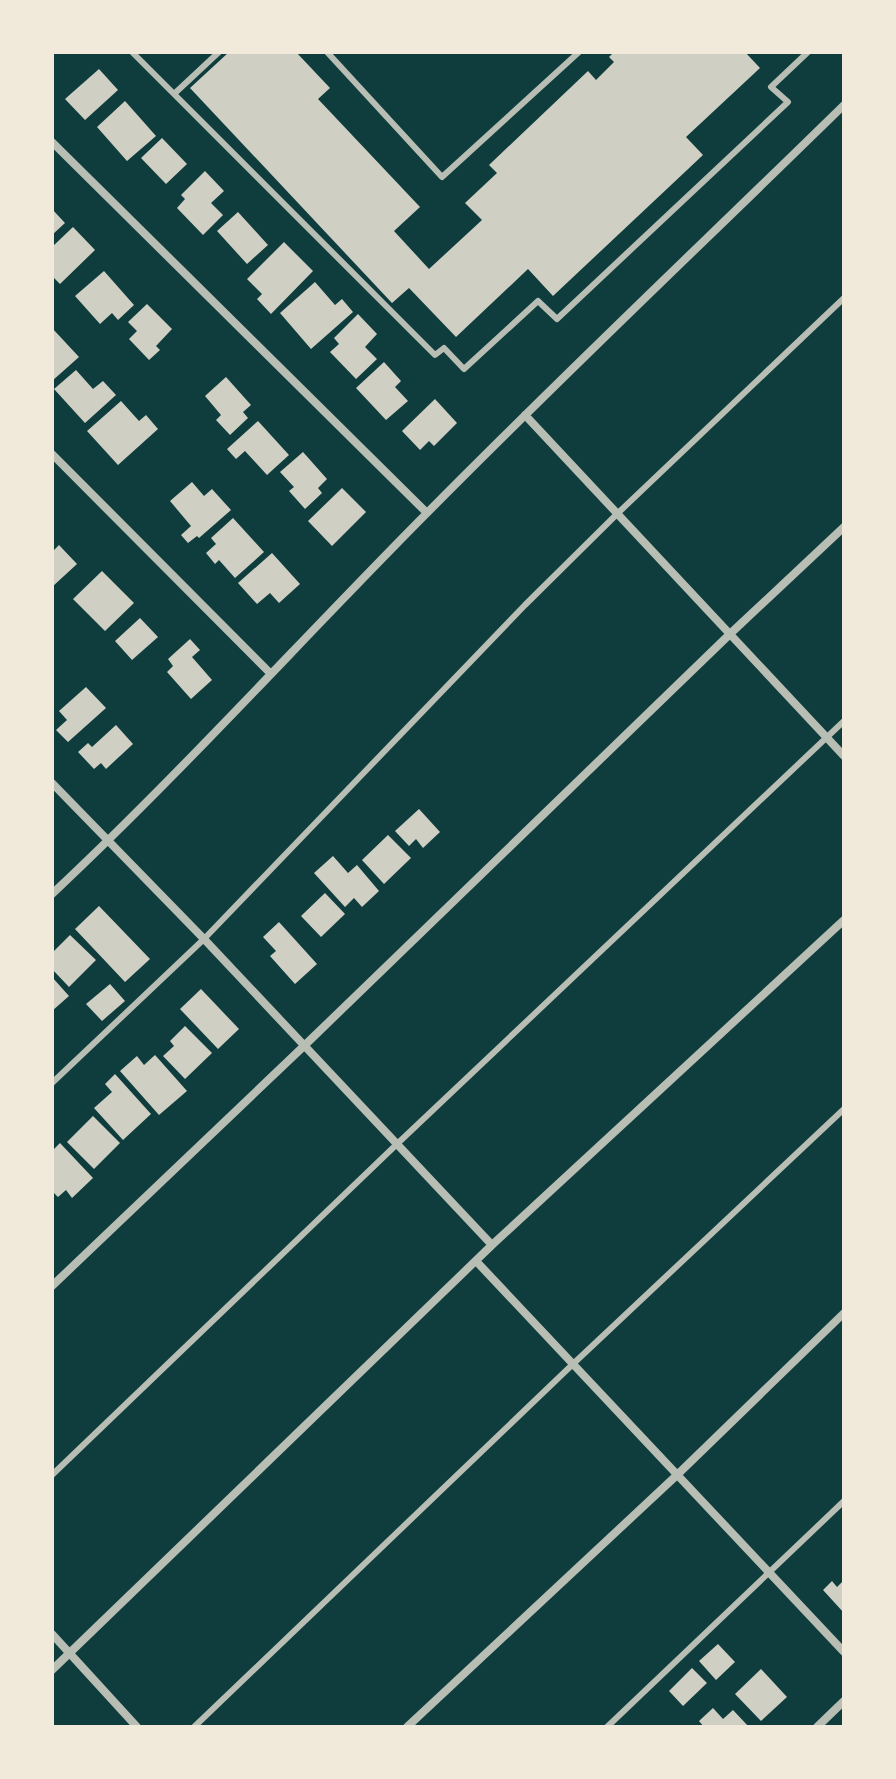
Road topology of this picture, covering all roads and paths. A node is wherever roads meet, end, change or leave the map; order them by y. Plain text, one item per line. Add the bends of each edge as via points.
1 (132, 52) edge
2 (219, 52) edge
3 (327, 52) edge
4 (579, 52) edge
5 (808, 52) edge
6 (174, 94) junction
7 (844, 105) edge
8 (52, 142) edge
9 (844, 298) edge
10 (525, 415) junction
11 (52, 454) edge
12 (427, 513) junction
13 (618, 513) junction
14 (844, 527) edge
15 (731, 633) junction
16 (270, 673) junction
17 (844, 721) edge
18 (826, 738) junction
19 (844, 756) edge
20 (52, 783) edge
21 (108, 841) junction
22 (52, 894) edge
23 (844, 920) edge
24 (204, 939) junction
25 (305, 1045) junction
26 (52, 1083) edge
27 (844, 1109) edge
28 (397, 1144) junction
29 (492, 1245) junction
30 (476, 1261) junction
31 (52, 1286) edge
32 (844, 1313) edge
33 (573, 1364) junction
34 (52, 1475) edge
35 (677, 1475) junction
36 (844, 1501) edge
37 (769, 1573) junction
38 (52, 1634) edge
39 (844, 1652) edge
40 (70, 1653) junction
41 (52, 1670) edge
42 (844, 1701) edge
43 (137, 1727) edge
44 (194, 1727) edge
45 (407, 1727) edge
46 (607, 1727) edge
47 (817, 1727) edge

1 - 6 lane
2 - 6 lane
3 - 4 lane via 442,177
5 - 6 lane via 771,87 788,102 557,319 538,301 464,369 444,348 435,355
7 - 10 street
8 - 12 street
9 - 13 lane
10 - 12 street
10 - 13 street
11 - 16 street
12 - 16 street
13 - 15 street
13 - 24 lane
14 - 15 street
15 - 18 street
15 - 25 street
16 - 21 street
17 - 18 lane
18 - 19 street
18 - 28 lane
20 - 21 street
21 - 22 street
21 - 24 street
23 - 29 street
24 - 25 street
24 - 26 lane
25 - 28 street
25 - 31 street
27 - 33 lane
28 - 29 street
28 - 34 lane
29 - 30 street
30 - 33 street
30 - 40 street
32 - 35 street
33 - 35 street
33 - 44 lane
35 - 37 street
35 - 45 street
36 - 37 lane
37 - 39 street
37 - 46 lane
38 - 40 street
40 - 41 street
40 - 43 street
42 - 47 street

